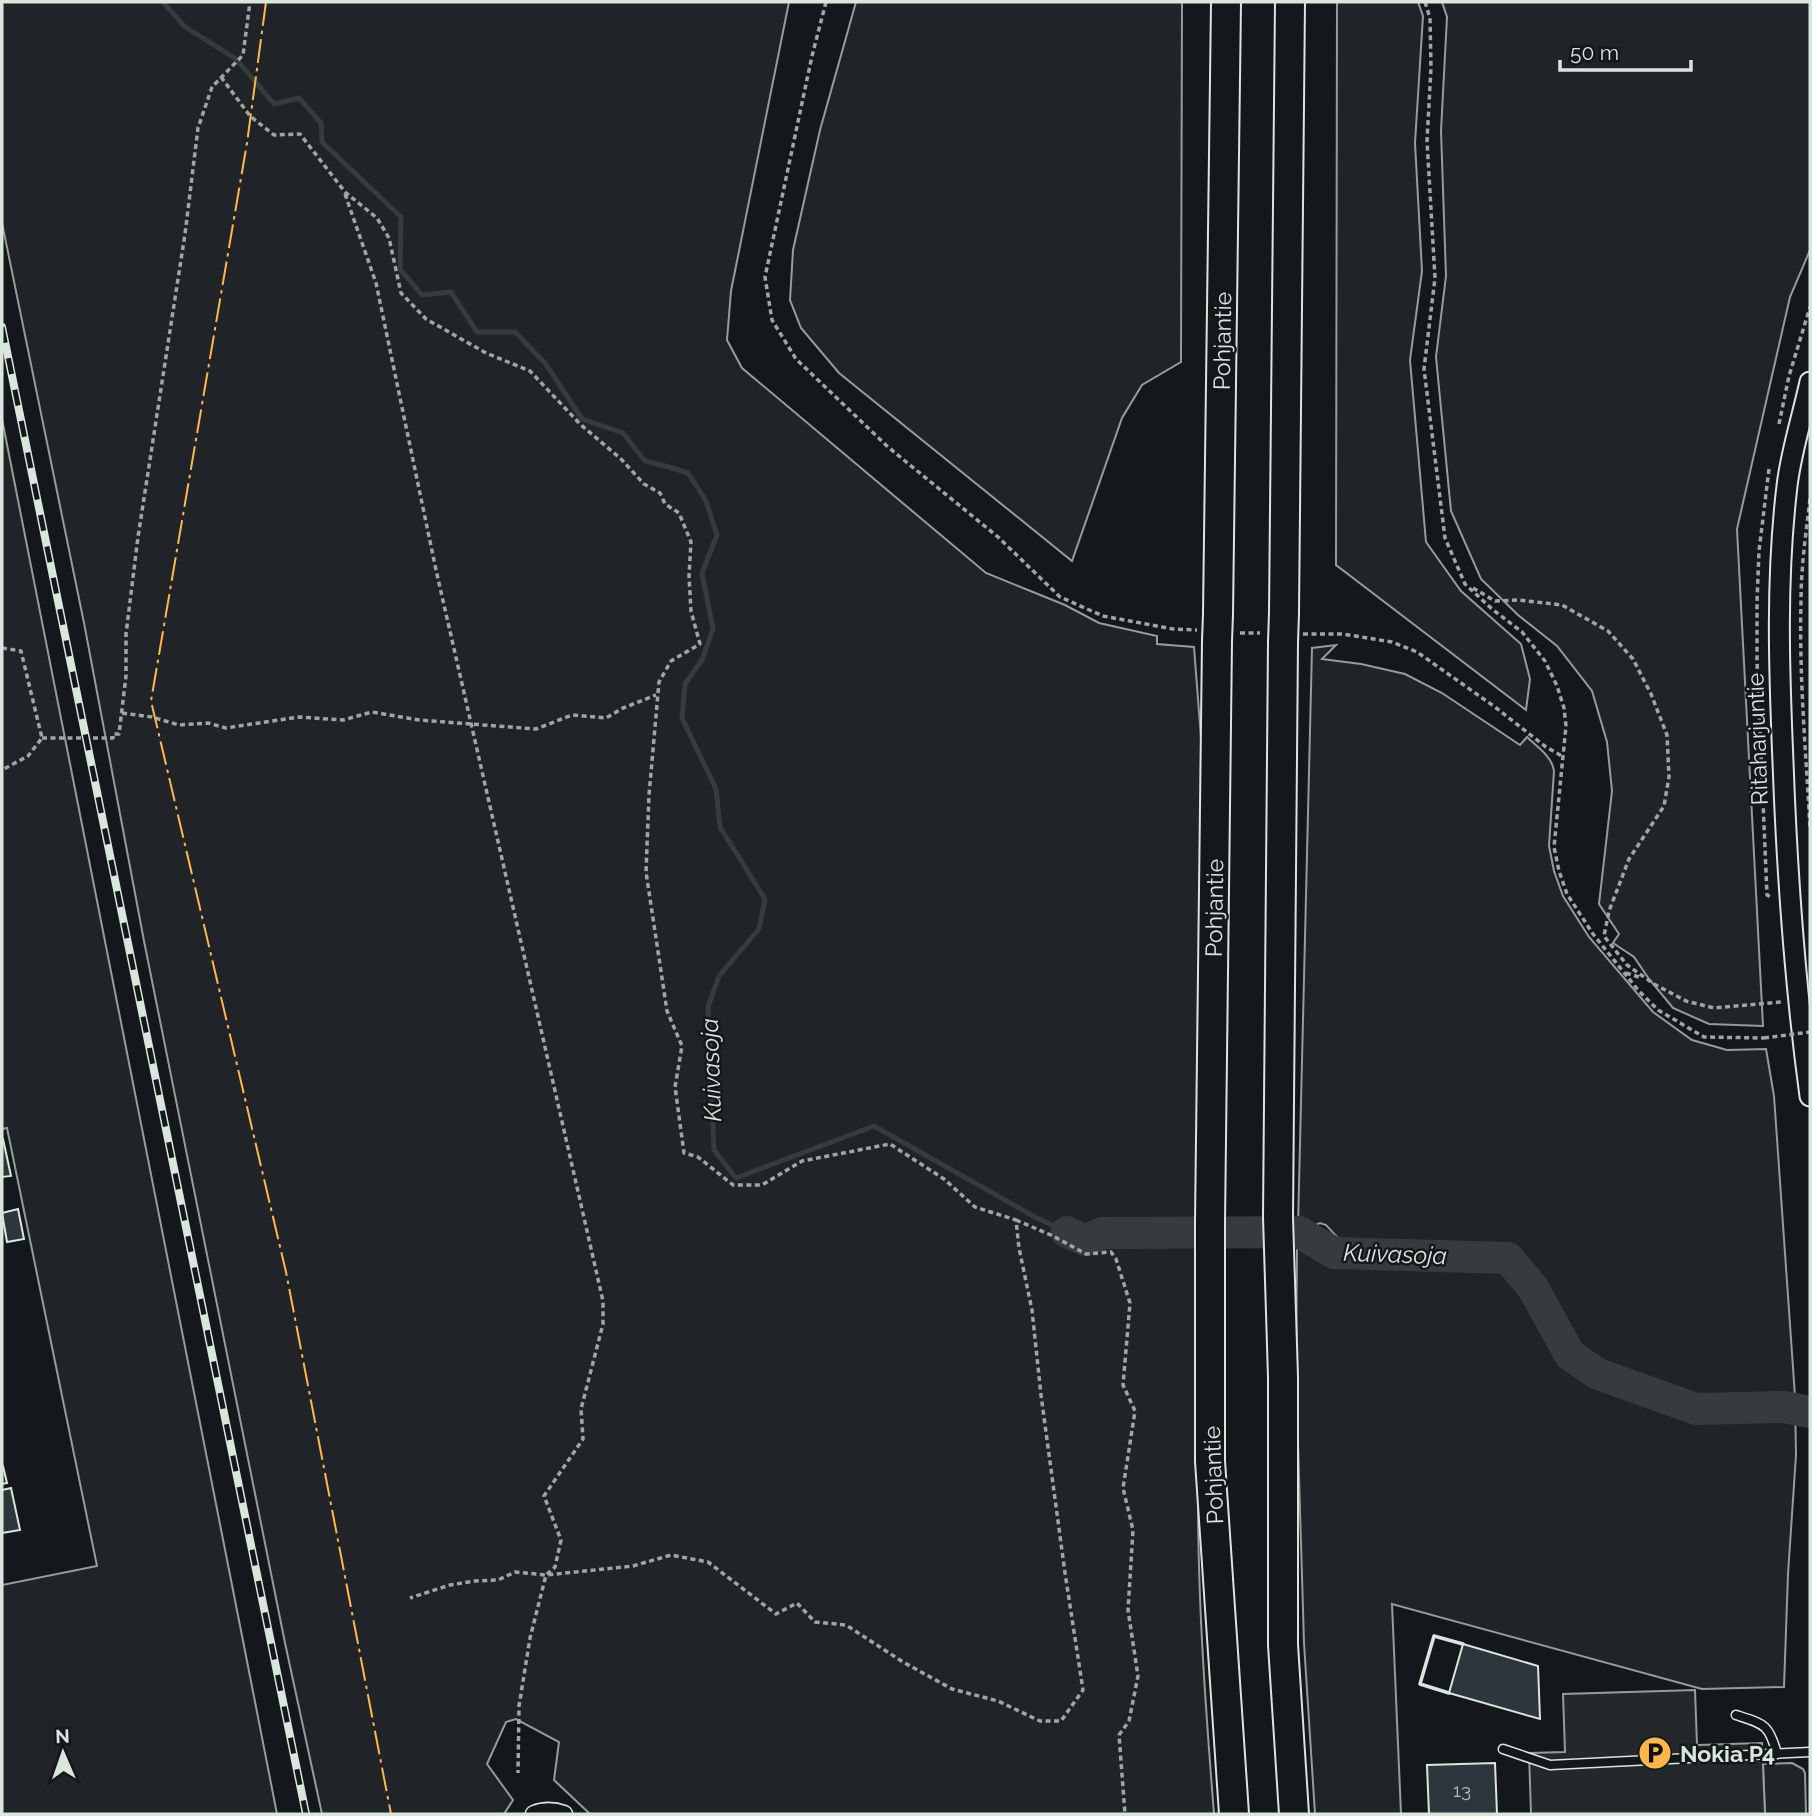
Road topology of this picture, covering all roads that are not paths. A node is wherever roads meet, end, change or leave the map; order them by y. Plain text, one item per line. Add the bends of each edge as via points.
1 (1226, 2) edge
2 (1290, 2) edge
3 (1810, 382) edge
4 (1810, 1096) edge
5 (1736, 1715) dead end
6 (1503, 1749) dead end
7 (1810, 1752) edge
8 (1776, 1754) junction
9 (534, 1814) edge
10 (564, 1814) edge
11 (1234, 1814) edge
12 (1294, 1814) edge

1 - 11 highway, Pohjantie via 1210,1461
2 - 12 highway via 1278,1217 1283,1645
3 - 4 street, Ritaharjuntie via 1788,483 1779,602 1786,840
5 - 8 lane via 1759,1723 1772,1736
6 - 8 lane via 1550,1765
7 - 8 lane
9 - 10 street

